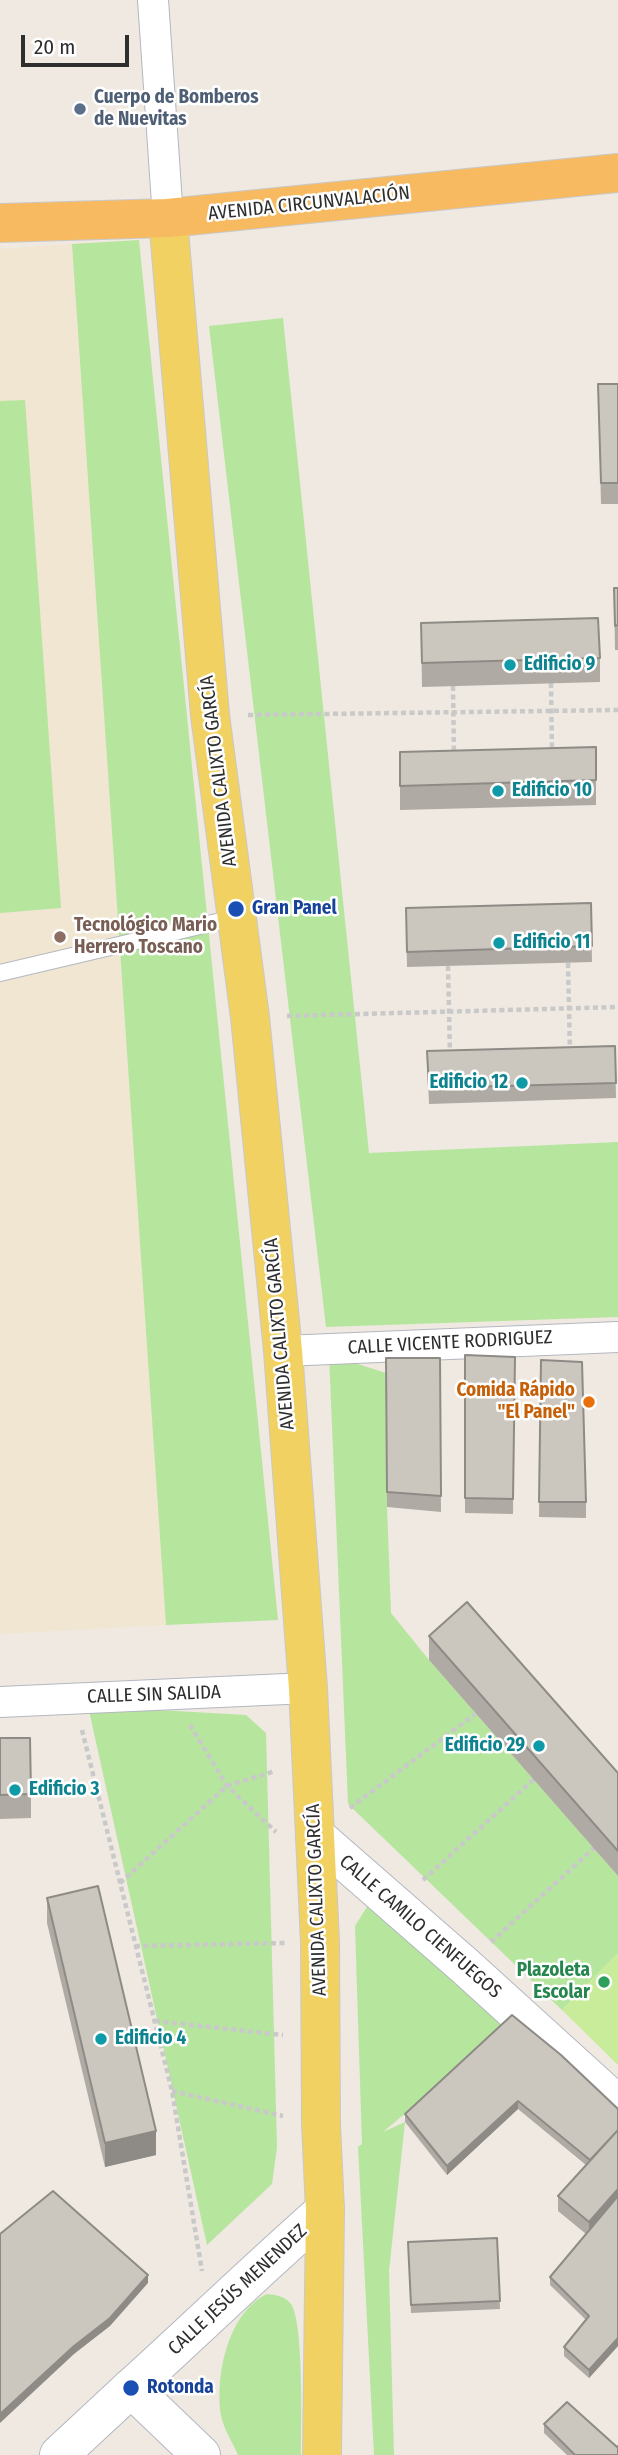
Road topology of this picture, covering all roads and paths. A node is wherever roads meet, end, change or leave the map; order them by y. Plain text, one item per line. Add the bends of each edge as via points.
1 (153, 0) edge
2 (618, 173) edge
3 (168, 218) junction
4 (0, 223) edge
5 (551, 683) edge
6 (453, 686) edge
7 (618, 710) edge
8 (551, 711) junction
9 (453, 712) junction
10 (210, 715) junction
11 (552, 760) edge
12 (454, 762) edge
13 (238, 917) junction
14 (568, 963) edge
15 (448, 966) edge
16 (0, 974) edge
17 (618, 1007) edge
18 (569, 1008) junction
19 (449, 1011) junction
20 (250, 1017) junction
21 (570, 1063) edge
22 (450, 1066) edge
23 (618, 1336) edge
24 (283, 1351) junction
25 (308, 1688) junction
26 (171, 1694) junction
27 (74, 1699) junction
28 (0, 1702) edge
29 (475, 1714) edge
30 (276, 1771) dead end
31 (534, 1779) edge
32 (227, 1786) junction
33 (594, 1849) edge
34 (315, 1851) junction
35 (120, 1883) junction
36 (396, 1905) junction
37 (320, 1942) junction
38 (135, 1946) junction
39 (465, 1966) junction
40 (155, 2021) junction
41 (322, 2039) junction
42 (172, 2091) junction
43 (618, 2105) edge
44 (321, 2124) junction
45 (325, 2210) junction
46 (209, 2317) junction
47 (131, 2388) junction
48 (59, 2455) edge
49 (201, 2455) edge
50 (322, 2455) edge

1 - 3 street
2 - 3 highway, AVENIDA CIRCUNVALACIÓN
3 - 4 highway, AVENIDA CIRCUNVALACIÓN
3 - 10 main road, AVENIDA CALIXTO GARCÍA
5 - 8 path
6 - 9 path
7 - 8 path
8 - 9 path
8 - 11 path
9 - 10 path
9 - 12 path
10 - 13 main road, AVENIDA CALIXTO GARCÍA
13 - 16 lane
13 - 20 main road, AVENIDA CALIXTO GARCÍA
14 - 18 path
15 - 19 path
17 - 18 path
18 - 19 path
18 - 21 path
19 - 20 path
19 - 22 path
20 - 24 main road, AVENIDA CALIXTO GARCÍA
23 - 24 street, CALLE VICENTE RODRIGUEZ
24 - 25 main road, AVENIDA CALIXTO GARCÍA
25 - 26 street, CALLE SIN SALIDA
25 - 34 main road, AVENIDA CALIXTO GARCÍA
26 - 27 street, CALLE SIN SALIDA
26 - 32 path
27 - 28 street, CALLE SIN SALIDA
27 - 35 path
29 - 34 path
30 - 32 path
31 - 36 path
32 - 34 path
32 - 35 path
33 - 39 path
34 - 36 main road, CALLE CAMILO CIENFUEGOS
34 - 37 main road, AVENIDA CALIXTO GARCÍA
35 - 38 path
36 - 39 main road, CALLE CAMILO CIENFUEGOS
37 - 38 path
37 - 41 main road, AVENIDA CALIXTO GARCÍA
38 - 40 path
39 - 43 main road, CALLE CAMILO CIENFUEGOS
40 - 41 path
40 - 42 path
41 - 44 main road, AVENIDA CALIXTO GARCÍA
42 - 44 path
42 - 46 path
44 - 45 main road, AVENIDA CALIXTO GARCÍA
45 - 46 main road, CALLE JESÚS MENENDEZ
45 - 50 main road, AVENIDA CALIXTO GARCÍA
46 - 47 main road, CALLE JESÚS MENENDEZ
47 - 48 main road, CALLE JESÚS MENENDEZ
47 - 49 main road

